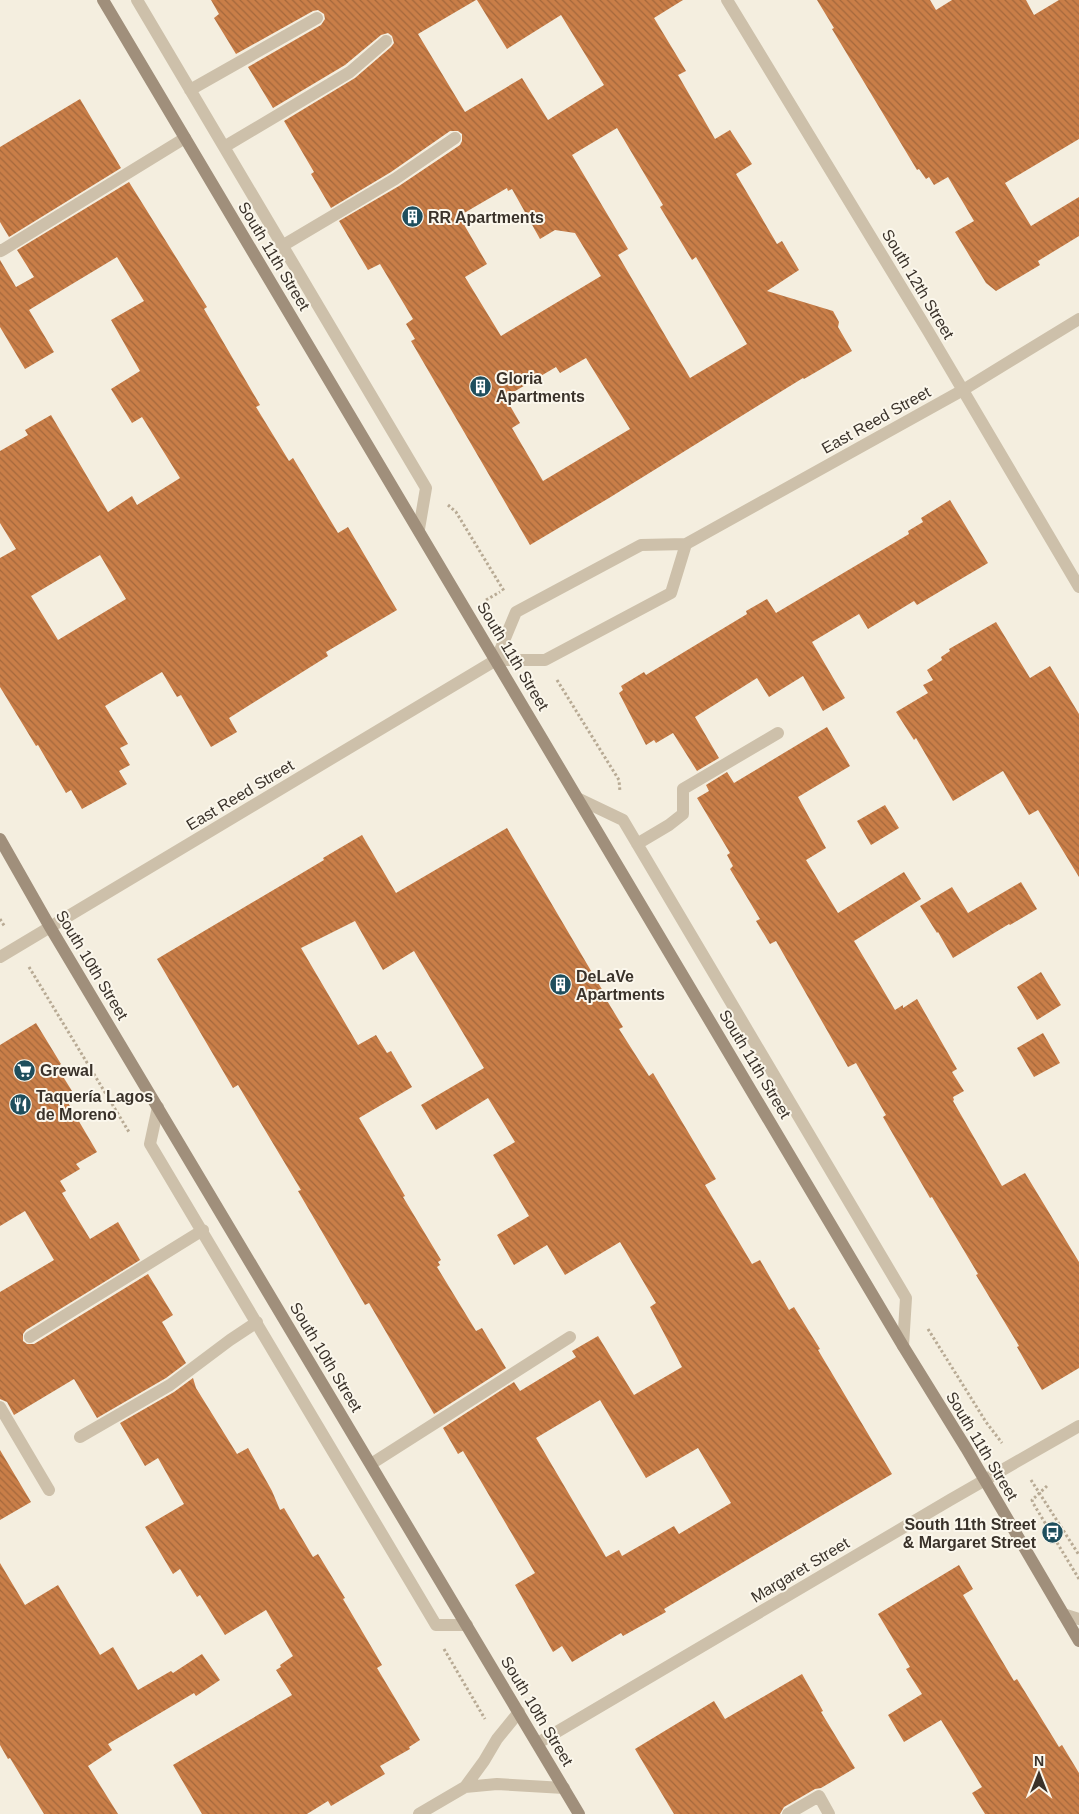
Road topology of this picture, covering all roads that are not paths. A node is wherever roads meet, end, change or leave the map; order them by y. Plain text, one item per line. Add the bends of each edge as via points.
1 (103, 0) edge
2 (137, 0) edge
3 (727, 0) edge
4 (316, 18) dead end
5 (386, 41) dead end
6 (190, 90) junction
7 (185, 138) junction
8 (455, 138) dead end
9 (224, 147) junction
10 (282, 246) junction
11 (0, 250) edge
12 (1079, 319) edge
13 (963, 390) junction
14 (419, 529) junction
15 (686, 544) junction
16 (1079, 587) edge
17 (496, 660) junction
18 (778, 733) dead end
19 (580, 799) junction
20 (0, 839) edge
21 (637, 844) junction
22 (50, 927) junction
23 (0, 957) edge
24 (158, 1107) junction
25 (203, 1230) junction
26 (257, 1322) junction
27 (30, 1338) dead end
28 (570, 1338) dead end
29 (903, 1346) junction
30 (0, 1407) edge
31 (1079, 1426) edge
32 (80, 1437) dead end
33 (371, 1464) junction
34 (984, 1480) junction
35 (49, 1490) dead end
36 (1063, 1614) junction
37 (1079, 1619) edge
38 (467, 1625) junction
39 (1079, 1641) edge
40 (519, 1712) junction
41 (538, 1743) junction
42 (465, 1787) junction
43 (564, 1788) junction
44 (419, 1814) edge
45 (579, 1814) edge
46 (788, 1814) edge
47 (830, 1814) edge

1 - 7 main road, South 11th Street
2 - 6 street, South 11th Street
3 - 13 street, South 12th Street
4 - 6 street
5 - 9 street via 350,72
6 - 9 street, South 11th Street
7 - 11 street
7 - 14 main road, South 11th Street
8 - 10 street via 395,179
9 - 10 street, South 11th Street
10 - 14 street, South 11th Street via 426,488
12 - 13 street, East Reed Street
13 - 15 street, East Reed Street
13 - 16 street, South 12th Street
14 - 17 main road, South 11th Street
15 - 17 street, East Reed Street via 641,545 516,612
15 - 17 street via 671,593 545,660
17 - 19 main road, South 11th Street
17 - 22 street, East Reed Street
18 - 21 street via 683,789 683,814
19 - 21 street, South 11th Street via 623,820
19 - 29 main road, South 11th Street
20 - 22 main road, South 10th Street
21 - 29 street, South 11th Street via 906,1298
22 - 23 street, East Reed Street
22 - 24 main road, South 10th Street
24 - 25 street via 150,1144
24 - 33 main road, South 10th Street
25 - 26 street
25 - 27 street
26 - 32 street via 170,1385
26 - 38 street via 436,1625
28 - 33 street
29 - 34 main road, South 11th Street
30 - 35 street
31 - 34 street, Margaret Street
33 - 38 main road, South 10th Street
34 - 36 main road, South 11th Street
34 - 41 street, Margaret Street
36 - 37 street
36 - 39 main road, South 11th Street
38 - 40 main road, South 10th Street
40 - 41 main road, South 10th Street
40 - 42 street
41 - 43 main road, South 10th Street
42 - 43 street via 496,1784
42 - 44 street
43 - 45 main road, South 10th Street
46 - 47 street via 819,1796

